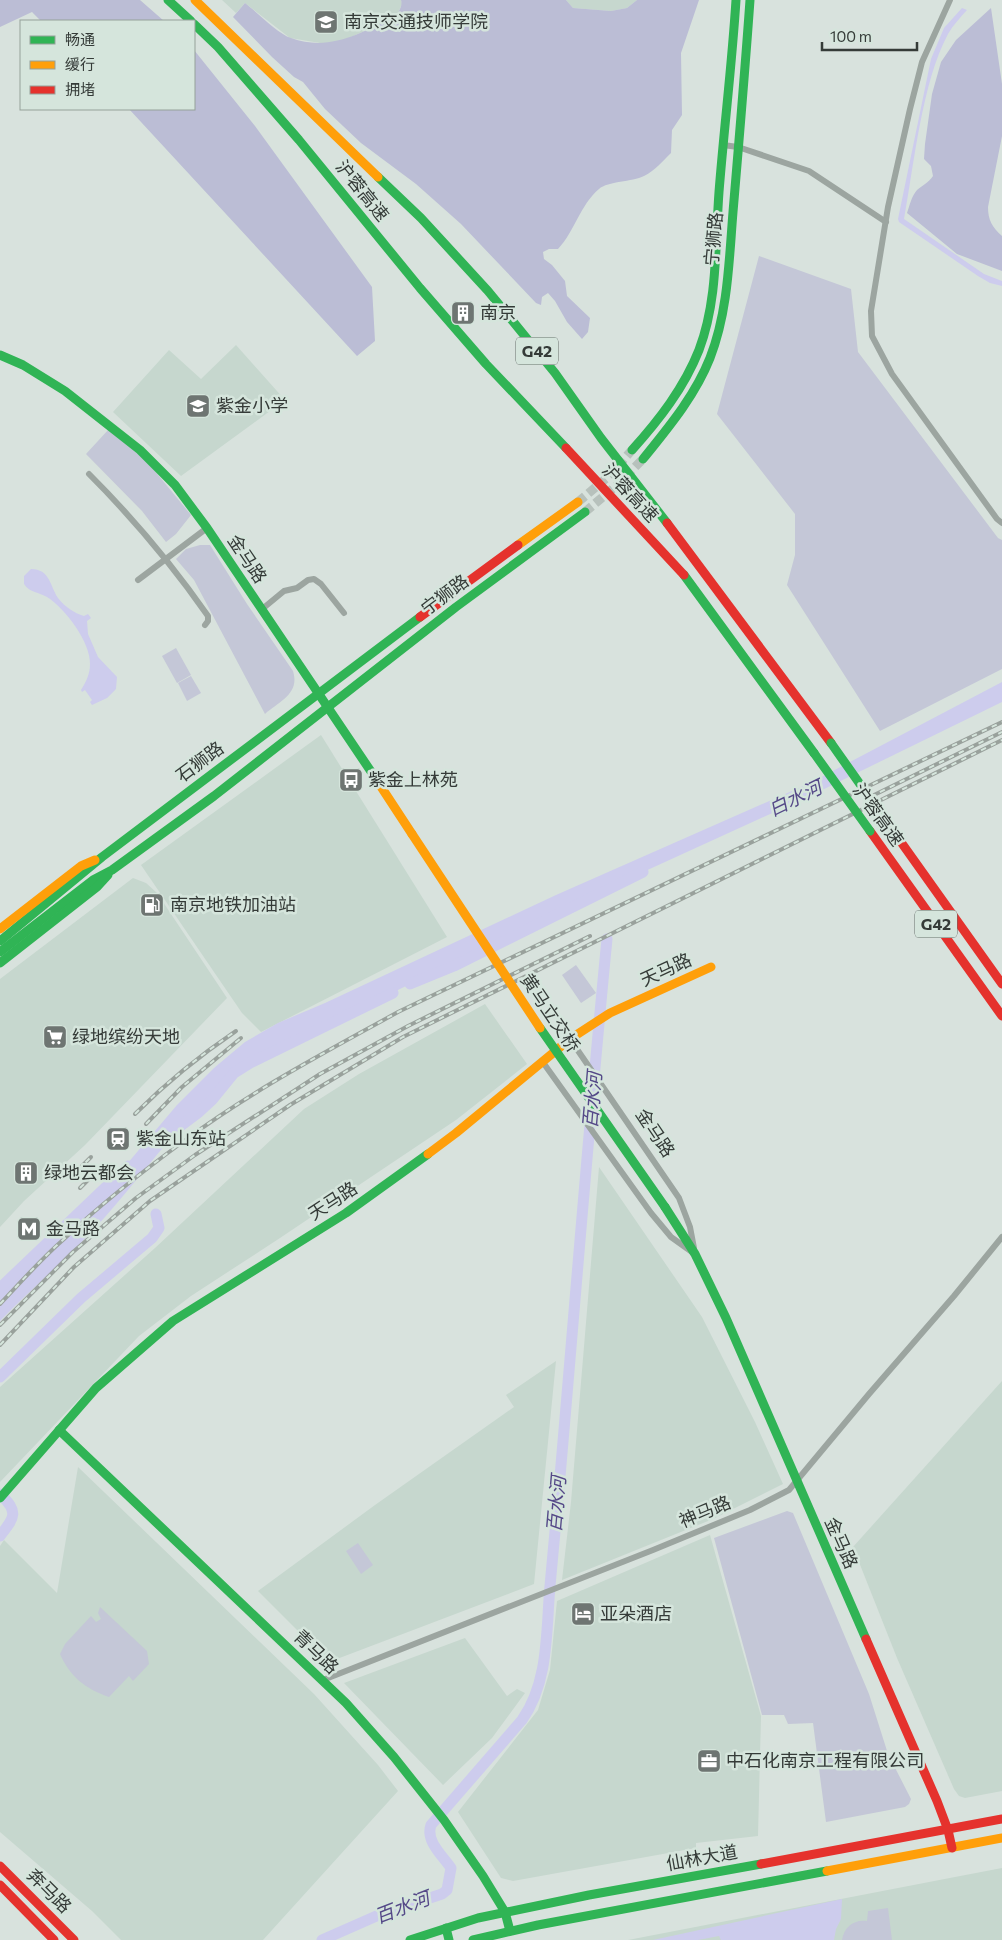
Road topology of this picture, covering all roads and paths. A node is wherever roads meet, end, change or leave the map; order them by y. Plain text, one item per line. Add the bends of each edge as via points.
1 (168, 0) edge
2 (195, 0) edge
3 (736, 0) edge
4 (750, 0) edge
5 (950, 0) edge
6 (190, 20) edge
7 (195, 25) edge
8 (723, 145) junction
9 (738, 147) junction
10 (886, 222) junction
11 (0, 355) edge
12 (632, 450) tunnel mouth
13 (643, 458) tunnel mouth
14 (89, 474) dead end
15 (578, 502) tunnel mouth
16 (585, 512) tunnel mouth
17 (1002, 523) edge
18 (207, 528) junction
19 (167, 558) junction
20 (138, 580) dead end
21 (261, 610) junction
22 (344, 613) dead end
23 (205, 625) dead end
24 (319, 694) junction
25 (326, 706) junction
26 (412, 834) joint
27 (102, 857) junction
28 (112, 870) junction
29 (0, 929) edge
30 (0, 940) edge
31 (0, 952) edge
32 (0, 963) edge
33 (711, 967) dead end
34 (1002, 984) edge
35 (1002, 1016) edge
36 (570, 1039) junction
37 (542, 1061) junction
38 (665, 1207) joint
39 (1002, 1236) edge
40 (695, 1254) junction
41 (59, 1430) junction
42 (797, 1482) junction
43 (0, 1498) edge
44 (323, 1680) junction
45 (1002, 1819) edge
46 (948, 1830) junction
47 (1002, 1838) edge
48 (952, 1848) junction
49 (0, 1866) edge
50 (0, 1886) edge
51 (505, 1912) junction
52 (446, 1928) junction
53 (510, 1931) junction
54 (54, 1940) edge
55 (74, 1940) edge
56 (410, 1940) edge
57 (449, 1940) edge
58 (473, 1940) edge

1 - 6 main road
2 - 34 main road, 沪蓉高速 / G42, bridge via 421,218 488,291 556,373 601,438 699,564 830,743
3 - 8 main road, 宁狮路
4 - 9 main road, 宁狮路
5 - 10 street via 922,62
7 - 35 main road, 沪蓉高速 / G42, bridge via 299,140 486,364 684,576
8 - 9 street
8 - 12 main road, 宁狮路 via 712,292 700,348 682,387
9 - 10 street via 809,171
9 - 13 main road, 宁狮路 via 729,260 719,328 693,392 676,420
10 - 17 street via 871,311 872,336 892,374
11 - 18 main road, 金马路 via 65,391 140,450 175,484
14 - 19 street
15 - 24 main road, 宁狮路 via 448,595
16 - 25 main road, 宁狮路
18 - 19 street
18 - 21 main road, 金马路
19 - 20 street
19 - 23 street via 208,616
21 - 22 street via 284,591 314,580
21 - 24 main road, 金马路
24 - 25 main road, 金马路
24 - 27 main road, 石狮路
25 - 26 main road, 金马路
25 - 28 main road, 石狮路 via 214,796
26 - 38 main road, 黄马立交桥, bridge via 544,1034
27 - 29 main road, 石狮路 via 81,866
27 - 30 main road, 石狮路
28 - 31 main road, 石狮路 via 93,880
28 - 32 main road, 石狮路 via 97,887
33 - 36 main road, 天马路 via 610,1014
36 - 37 main road, 天马路
36 - 40 street, 金马路 via 679,1198 690,1227
37 - 40 street, 金马路 via 651,1213 671,1237
37 - 41 main road, 天马路 via 456,1133 386,1185 174,1321 96,1388
38 - 40 main road, 金马路
39 - 42 street, 神马路
40 - 42 main road, 金马路
41 - 43 main road, 天马路
41 - 44 main road, 青马路
42 - 44 street, 神马路 via 750,1510
42 - 46 main road, 金马路
44 - 51 main road, 青马路 via 394,1757 444,1820
45 - 46 main road, 仙林大道
46 - 48 main road, 金马路
46 - 51 main road, 仙林大道
47 - 48 main road, 仙林大道
48 - 53 main road, 仙林大道
49 - 55 main road, 奔马路
50 - 54 main road, 奔马路
51 - 52 main road, 仙林大道
51 - 53 main road, 青马路
52 - 56 main road, 仙林大道
52 - 57 main road
53 - 58 main road, 仙林大道

